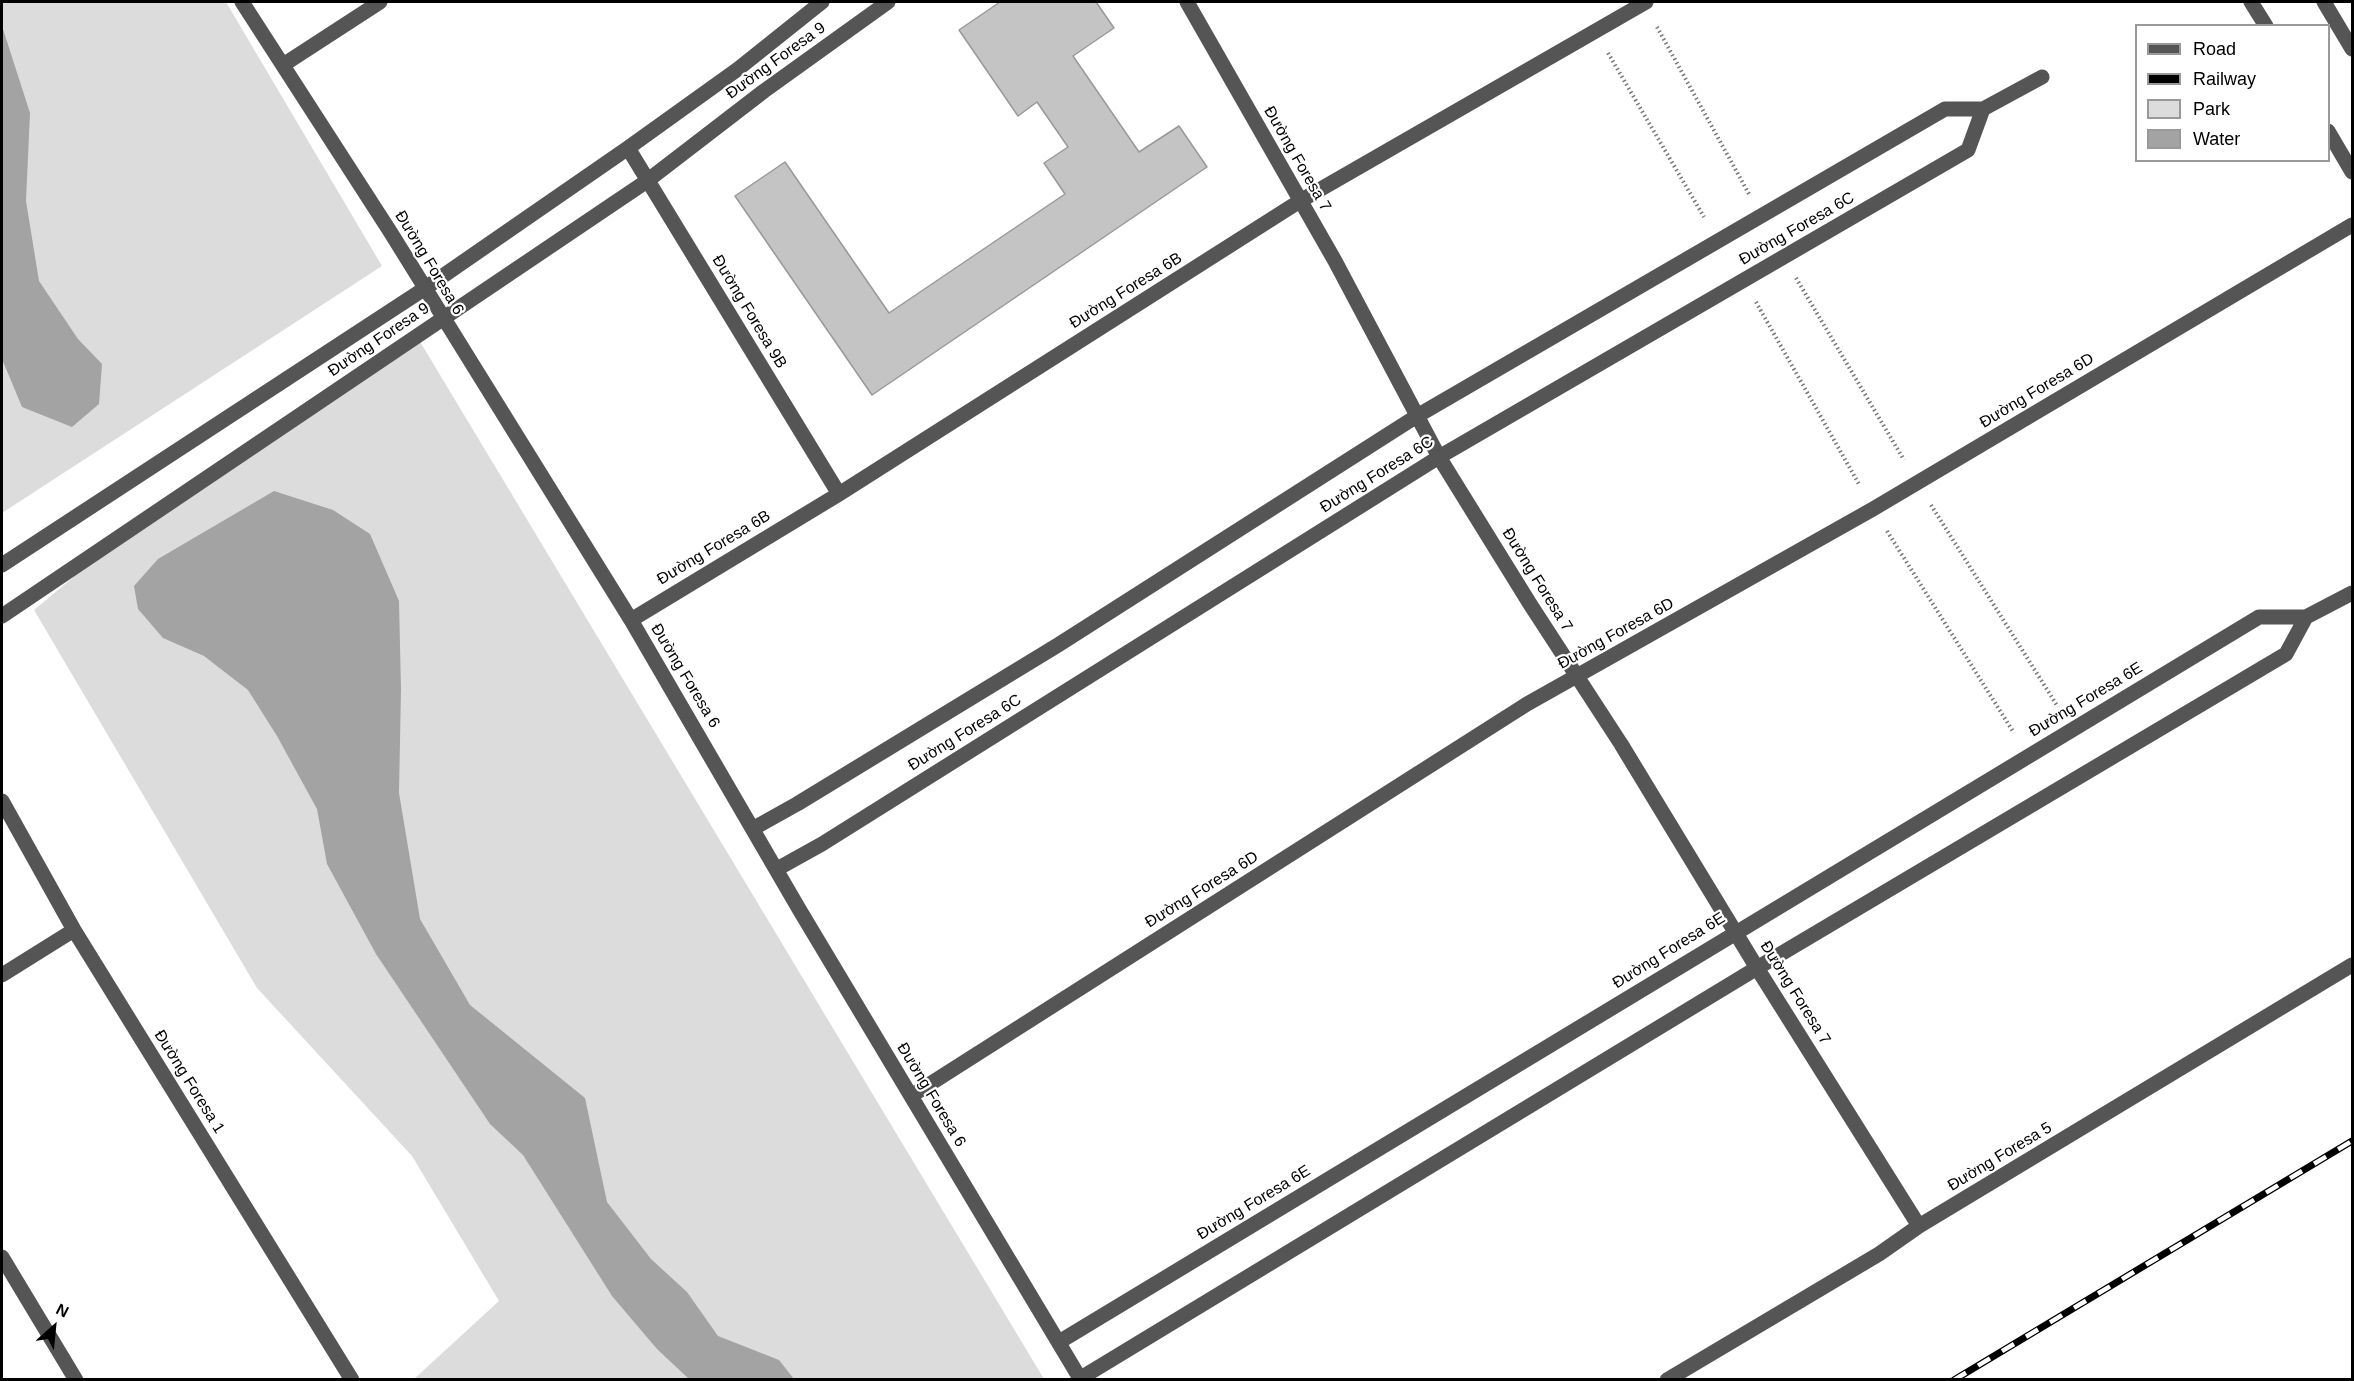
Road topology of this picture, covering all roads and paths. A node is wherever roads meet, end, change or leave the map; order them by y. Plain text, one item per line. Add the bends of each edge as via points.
1 (242, 2) edge
2 (380, 2) edge
3 (822, 2) edge
4 (888, 2) edge
5 (1187, 2) edge
6 (1645, 2) edge
7 (2251, 2) edge
8 (2324, 2) edge
9 (2265, 24) edge
10 (1595, 31) junction
11 (2352, 50) edge
12 (283, 65) junction
13 (2042, 77) dead end
14 (1983, 109) junction
15 (2330, 134) edge
16 (628, 148) junction
17 (2352, 172) edge
18 (647, 181) junction
19 (1300, 201) junction
20 (1761, 216) junction
21 (2352, 225) edge
22 (1719, 241) junction
23 (1784, 257) junction
24 (1744, 280) junction
25 (424, 290) junction
26 (442, 320) junction
27 (1417, 416) junction
28 (1439, 457) junction
29 (1917, 483) junction
30 (839, 494) junction
31 (1873, 509) junction
32 (2, 565) edge
33 (2352, 593) edge
34 (2, 616) edge
35 (2306, 617) junction
36 (631, 620) junction
37 (1578, 676) junction
38 (2072, 730) junction
39 (2029, 756) junction
40 (2, 801) edge
41 (754, 828) junction
42 (777, 869) junction
43 (74, 930) junction
44 (1736, 932) junction
45 (2352, 965) edge
46 (1757, 968) junction
47 (2, 975) edge
48 (911, 1096) junction
49 (1919, 1226) junction
50 (4, 1267) edge
51 (1059, 1342) junction
52 (1081, 1379) edge
53 (76, 1380) edge
54 (352, 1380) edge
55 (1666, 1380) edge

1 - 12 street, Đường Foresa 6
2 - 12 street
3 - 16 street, Đường Foresa 9 via 738,69
4 - 18 street, Đường Foresa 9
5 - 19 street, Đường Foresa 7
6 - 10 street, Đường Foresa 6B
6 - 20 path
7 - 9 street
8 - 11 street
10 - 19 street, Đường Foresa 6B
10 - 22 path
12 - 25 street, Đường Foresa 6
13 - 14 street, Đường Foresa 6C
14 - 20 street, Đường Foresa 6C via 1945,110
14 - 23 street, Đường Foresa 6C via 1968,150
15 - 17 street
16 - 18 street, Đường Foresa 9B
16 - 25 street, Đường Foresa 9
18 - 26 street, Đường Foresa 9
18 - 30 street, Đường Foresa 9B
19 - 27 street, Đường Foresa 7
19 - 30 street, Đường Foresa 6B
20 - 22 street, Đường Foresa 6C
21 - 29 street, Đường Foresa 6D
22 - 27 street, Đường Foresa 6C
23 - 24 street, Đường Foresa 6C
23 - 29 path
24 - 28 street, Đường Foresa 6C
24 - 31 path
25 - 26 street, Đường Foresa 6
25 - 32 street, Đường Foresa 9
26 - 34 street, Đường Foresa 9
26 - 36 street, Đường Foresa 6
27 - 28 street, Đường Foresa 7
27 - 41 street, Đường Foresa 6C via 1058,645
28 - 37 street, Đường Foresa 7
28 - 42 street, Đường Foresa 6C
29 - 31 street, Đường Foresa 6D
29 - 38 path
30 - 36 street, Đường Foresa 6B
31 - 37 street, Đường Foresa 6D
31 - 39 path
33 - 35 street, Đường Foresa 6E
35 - 38 street, Đường Foresa 6E via 2259,617
35 - 46 street via 2286,654
36 - 41 street, Đường Foresa 6
37 - 44 street, Đường Foresa 7
37 - 48 street, Đường Foresa 6D via 1527,704
38 - 39 street, Đường Foresa 6E
39 - 44 street, Đường Foresa 6E
40 - 43 street, Đường Foresa 1
41 - 42 street, Đường Foresa 6
42 - 48 street, Đường Foresa 6
43 - 47 street
43 - 54 street, Đường Foresa 1
44 - 46 street, Đường Foresa 7
44 - 51 street, Đường Foresa 6E
45 - 49 street, Đường Foresa 5
46 - 49 street, Đường Foresa 7
46 - 52 street
48 - 51 street, Đường Foresa 6
49 - 55 street, Đường Foresa 5 via 1879,1254
50 - 53 street
51 - 52 street, Đường Foresa 6

